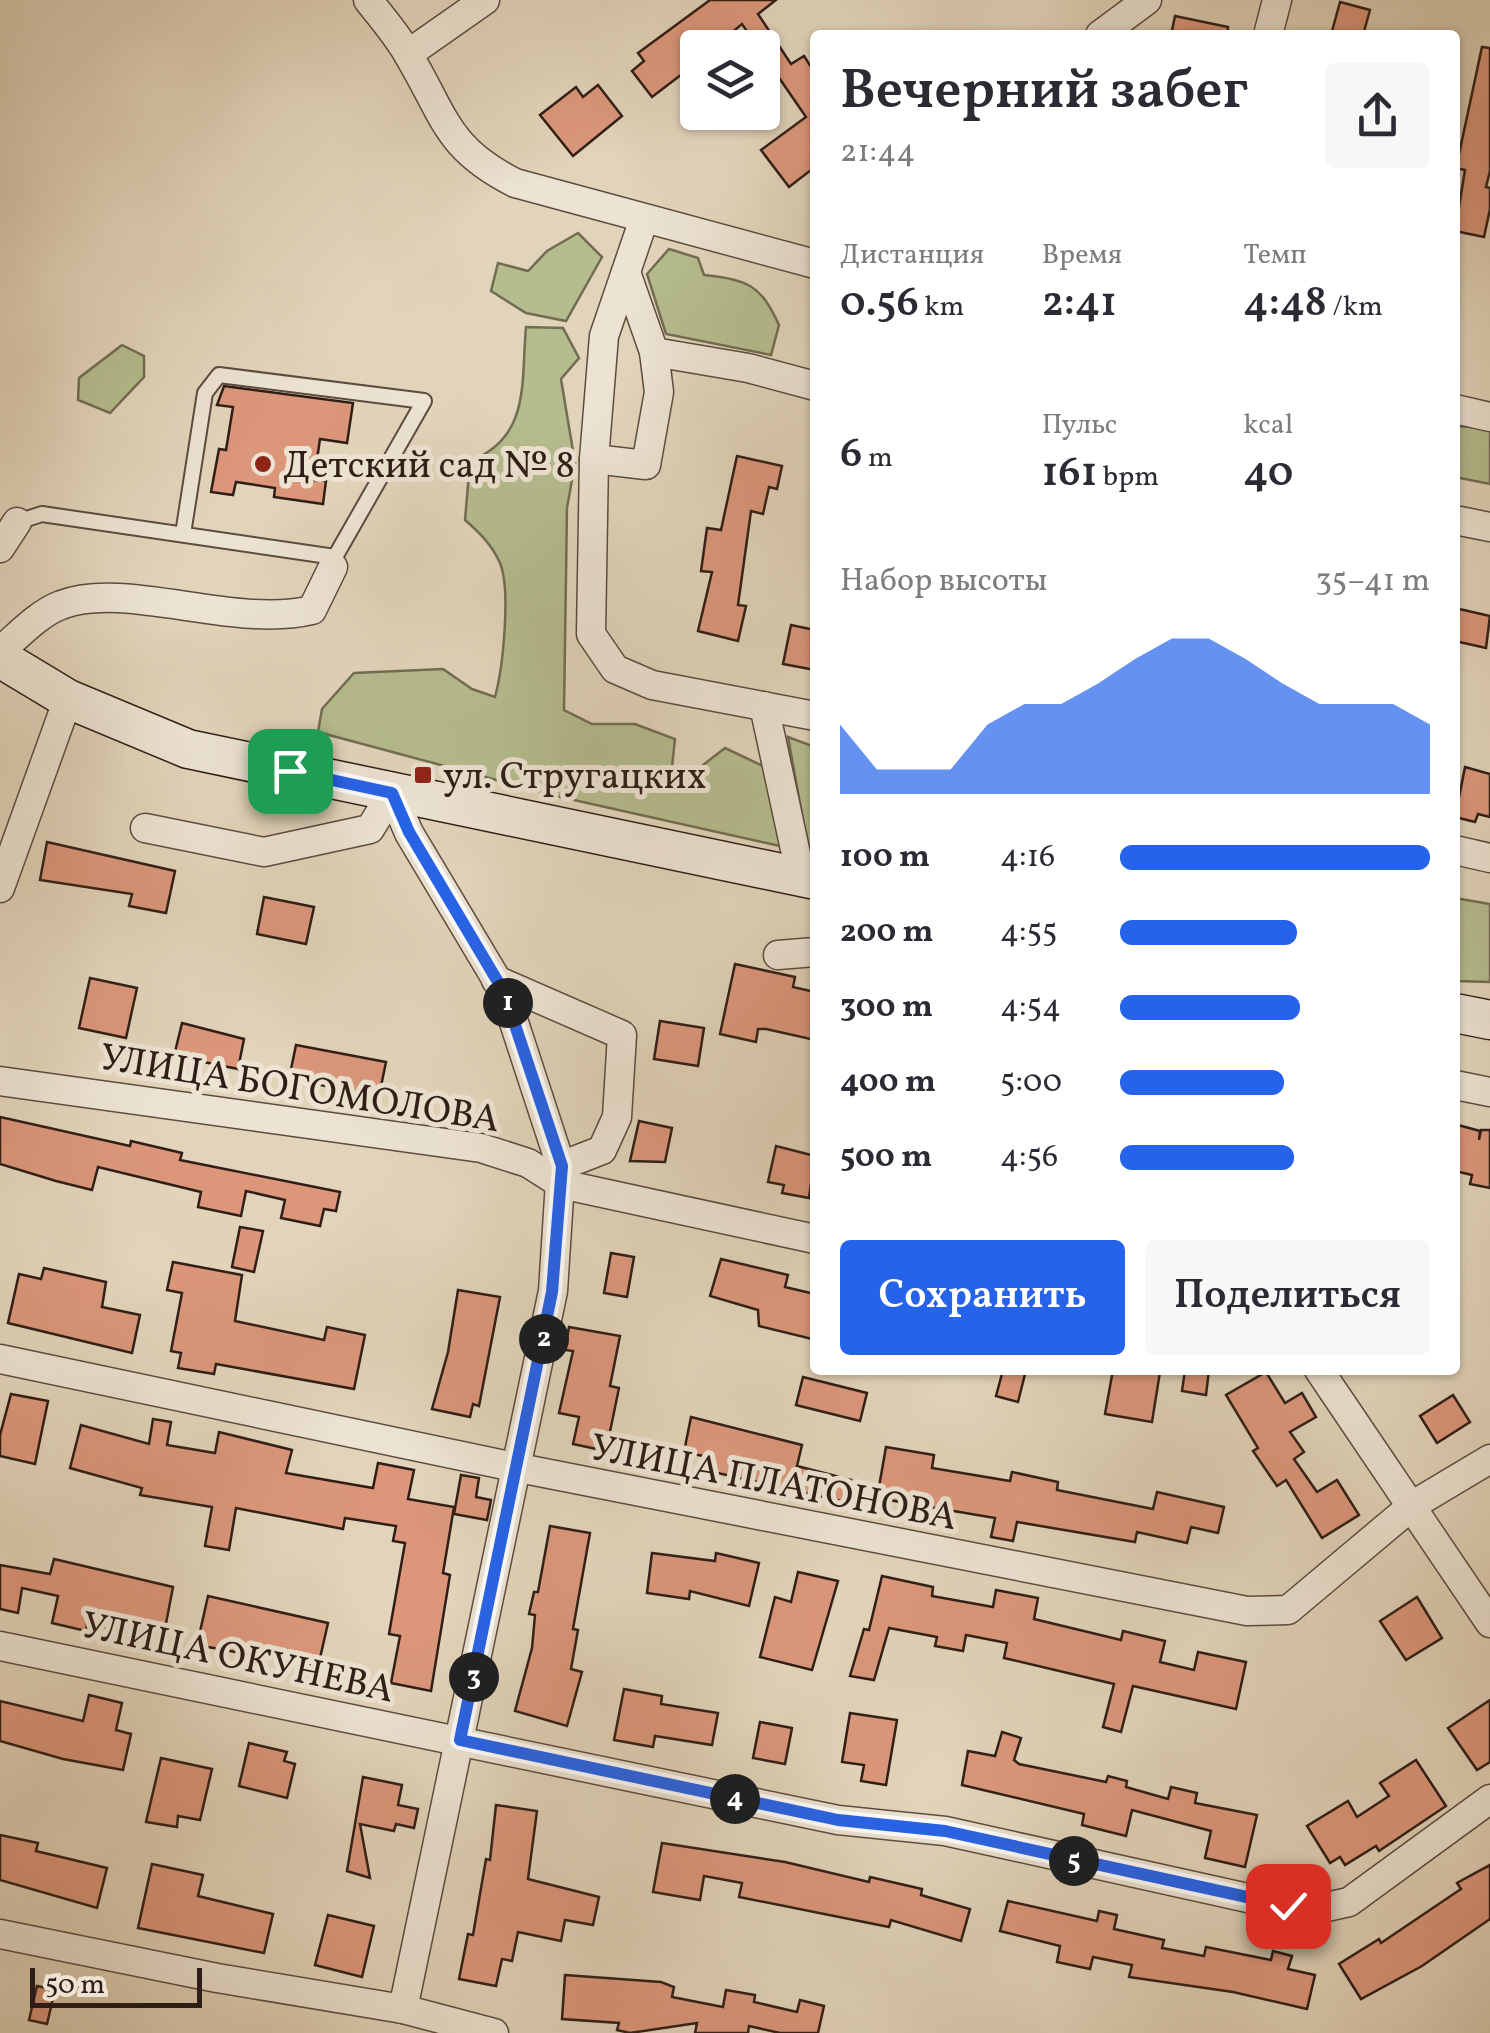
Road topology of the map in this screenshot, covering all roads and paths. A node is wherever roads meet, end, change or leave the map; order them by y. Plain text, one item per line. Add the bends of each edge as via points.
1 (368, 0) edge
2 (485, 0) edge
3 (1147, 0) edge
4 (1277, 0) edge
5 (1107, 30) edge
6 (1269, 30) edge
7 (408, 54) junction
8 (644, 220) junction
9 (809, 258) edge
10 (626, 272) junction
11 (654, 352) junction
12 (810, 385) edge
13 (1460, 409) edge
14 (1490, 417) edge
15 (594, 459) junction
16 (1460, 521) edge
17 (17, 522) joint
18 (1490, 527) edge
19 (183, 534) junction
20 (0, 548) edge
21 (334, 562) junction
22 (0, 654) edge
23 (68, 699) junction
24 (764, 706) junction
25 (810, 715) edge
26 (392, 793) junction
27 (145, 828) dead end
28 (1460, 851) edge
29 (1490, 858) edge
30 (808, 878) edge
31 (0, 888) edge
32 (810, 952) edge
33 (778, 955) dead end
34 (496, 980) junction
35 (1460, 1014) edge
36 (1490, 1020) edge
37 (0, 1081) edge
38 (1460, 1086) edge
39 (1490, 1092) edge
40 (561, 1175) junction
41 (810, 1238) edge
42 (0, 1359) edge
43 (1322, 1375) edge
44 (1490, 1460) edge
45 (519, 1468) junction
46 (1413, 1505) junction
47 (1490, 1623) edge
48 (0, 1646) edge
49 (460, 1740) junction
50 (1490, 1800) edge
51 (0, 1934) edge
52 (403, 2009) junction
53 (494, 2033) edge

1 - 7 street
2 - 7 street
3 - 5 street
4 - 6 street
7 - 8 street via 451,137 481,165 515,183
8 - 9 street
8 - 10 street
10 - 11 street
10 - 15 street via 604,336
11 - 12 street
11 - 15 street via 659,392 646,466
13 - 14 street
15 - 24 street via 591,634 615,669 652,685
16 - 18 street
17 - 19 lane via 42,514
17 - 20 street
19 - 21 lane
19 - 21 lane via 206,393 218,375 424,400
21 - 22 street via 312,610 242,614 86,598 57,606
22 - 23 main road
23 - 26 main road via 188,750
23 - 31 street
24 - 25 street
24 - 30 street
26 - 27 street via 370,828 264,852
26 - 30 main road
26 - 34 street
28 - 29 street
32 - 33 street
34 - 40 street
34 - 40 street via 622,1034 618,1117 602,1150
35 - 36 main road
37 - 40 street, УЛИЦА БОГОМОЛОВА via 481,1148
38 - 39 street
40 - 41 street, УЛИЦА БОГОМОЛОВА
40 - 45 street via 552,1292
42 - 45 street, УЛИЦА ПЛАТОНОВА
43 - 46 street
44 - 46 street, УЛИЦА ПЛАТОНОВА
45 - 46 street, УЛИЦА ПЛАТОНОВА via 1246,1610 1288,1610
45 - 49 street
46 - 47 street
48 - 49 street, УЛИЦА ОКУНЕВА
49 - 50 street, УЛИЦА ОКУНЕВА via 838,1820 945,1831 1322,1908 1349,1902
49 - 52 street
51 - 52 street
52 - 53 street

